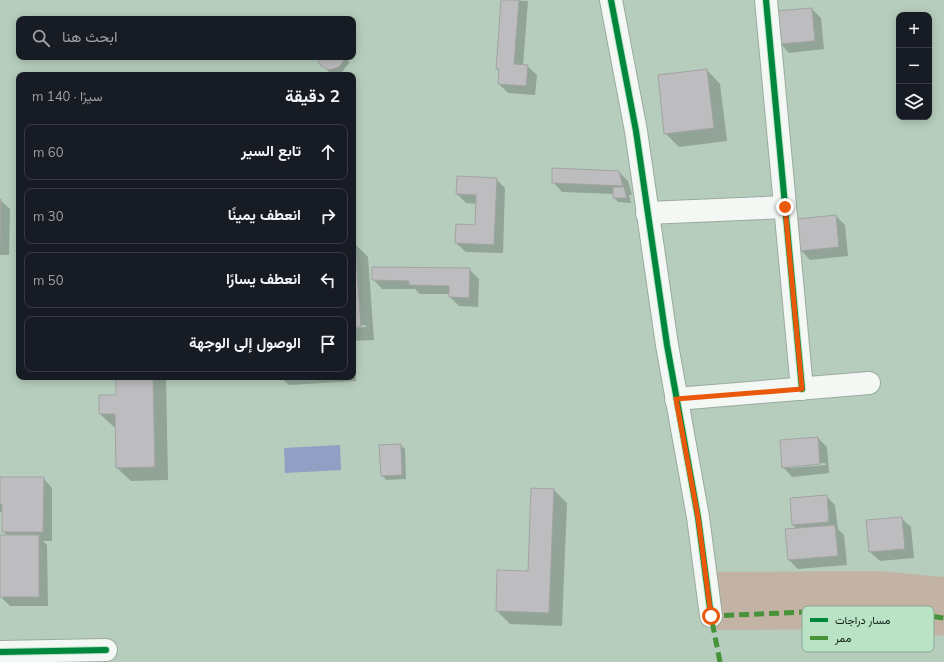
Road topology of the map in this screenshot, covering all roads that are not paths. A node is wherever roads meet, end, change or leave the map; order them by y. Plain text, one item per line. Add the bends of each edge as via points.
1 (611, 0) edge
2 (766, 0) edge
3 (785, 207) junction
4 (647, 213) junction
5 (869, 383) dead end
6 (802, 389) junction
7 (676, 399) junction
8 (711, 616) dead end
9 (106, 650) dead end
10 (0, 652) edge

1 - 4 street via 636,131
2 - 3 street
3 - 4 street
3 - 6 street
4 - 7 street
5 - 6 street
6 - 7 street
7 - 8 street via 698,517
9 - 10 street

